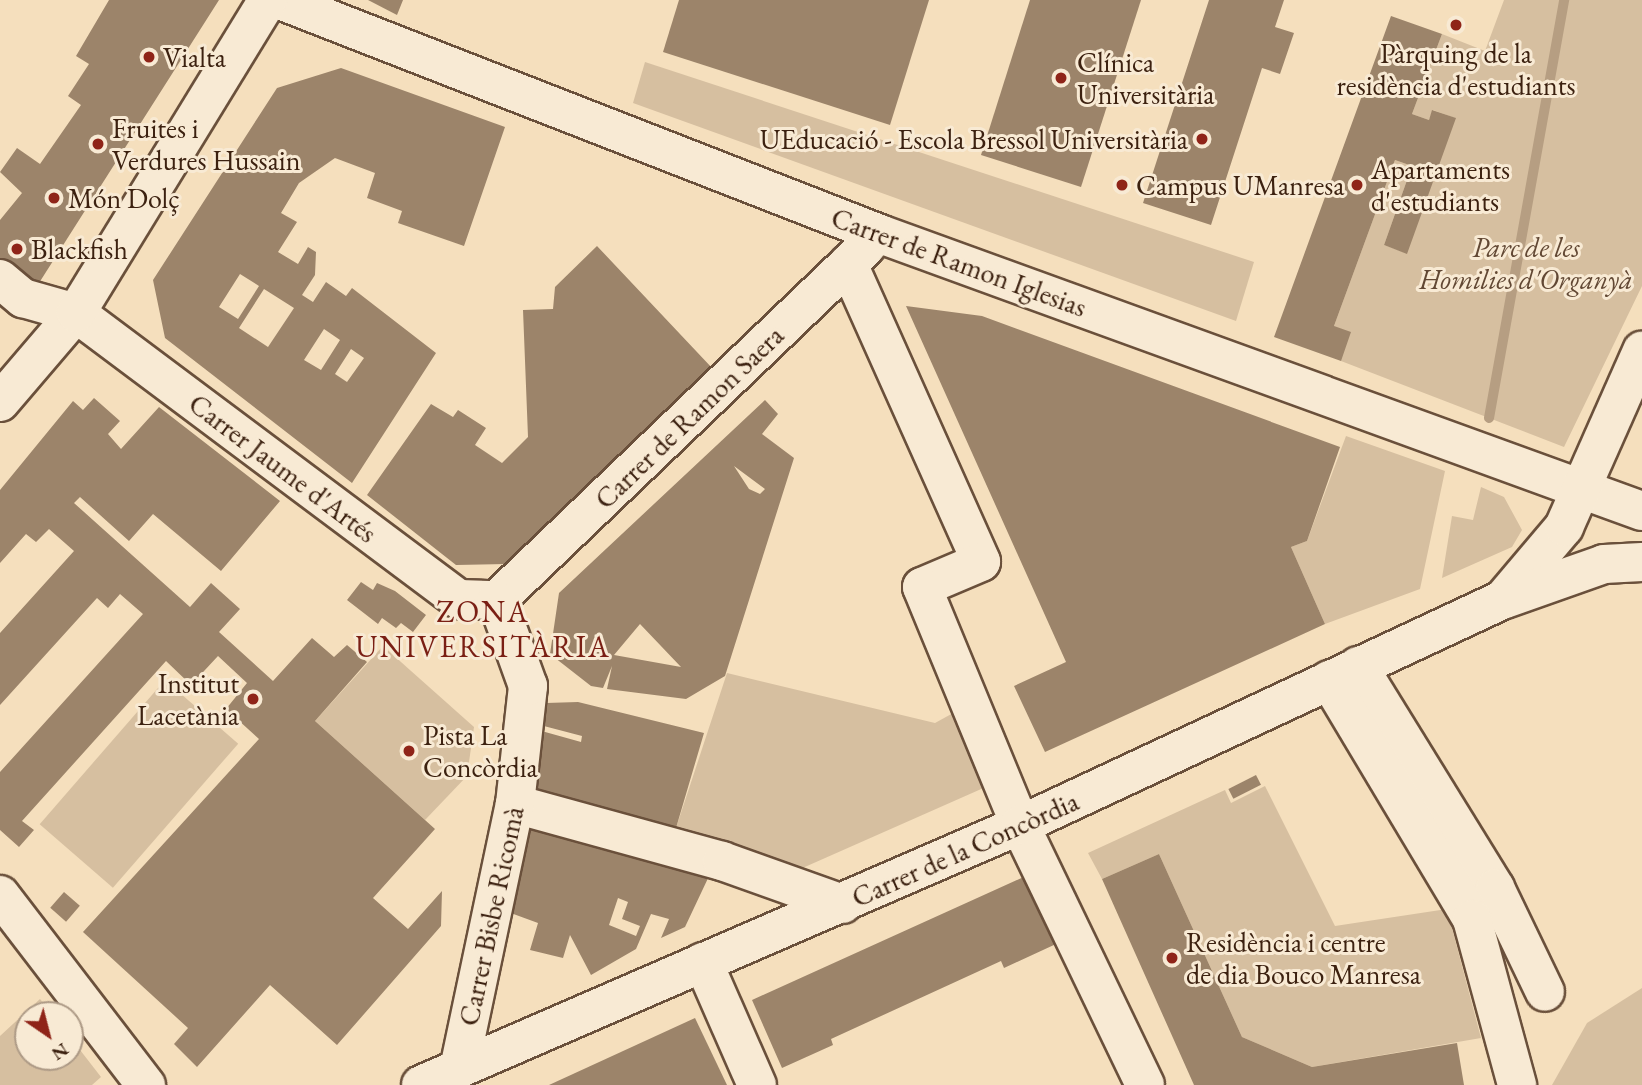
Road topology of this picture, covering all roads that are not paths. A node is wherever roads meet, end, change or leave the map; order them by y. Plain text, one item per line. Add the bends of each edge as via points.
1 (268, 0) edge
2 (280, 0) edge
3 (880, 234) junction
4 (848, 264) junction
5 (0, 279) edge
6 (76, 313) junction
7 (1642, 351) edge
8 (0, 402) edge
9 (1581, 487) junction
10 (1642, 511) edge
11 (1642, 562) edge
12 (497, 600) junction
13 (1502, 600) junction
14 (1343, 673) junction
15 (515, 804) junction
16 (1020, 825) junction
17 (0, 895) edge
18 (844, 904) junction
19 (703, 962) junction
20 (1545, 992) dead end
21 (459, 1069) junction
22 (146, 1085) edge
23 (421, 1085) edge
24 (757, 1085) edge
25 (1145, 1085) edge
26 (1517, 1085) edge

1 - 6 street
2 - 3 street, Carrer de Ramon Iglesias
3 - 4 street, Carrer de Ramon Saera
3 - 9 street, Carrer de Ramon Iglesias
4 - 12 street, Carrer de Ramon Saera
4 - 16 street via 981,562 922,587
5 - 6 street via 23,298
6 - 8 street
6 - 12 street, Carrer Jaume d'Artés via 459,599
7 - 9 street, Carrer de la Concòrdia
9 - 10 street, Carrer de Ramon Iglesias
9 - 13 street, Carrer de la Concòrdia via 1564,527
11 - 13 street, Carrer de la Concòrdia via 1604,564
12 - 15 street, Carrer Bisbe Ricomà via 528,687
13 - 14 street, Carrer de la Concòrdia
14 - 16 street, Carrer de la Concòrdia
14 - 20 street via 1495,888
14 - 26 street via 1472,919
15 - 18 street via 722,861
15 - 21 street, Carrer Bisbe Ricomà
16 - 18 street, Carrer de la Concòrdia
16 - 25 street
17 - 22 street
18 - 19 street, Carrer de la Concòrdia
19 - 21 street, Carrer de la Concòrdia
19 - 24 street
21 - 23 street, Carrer de la Concòrdia

